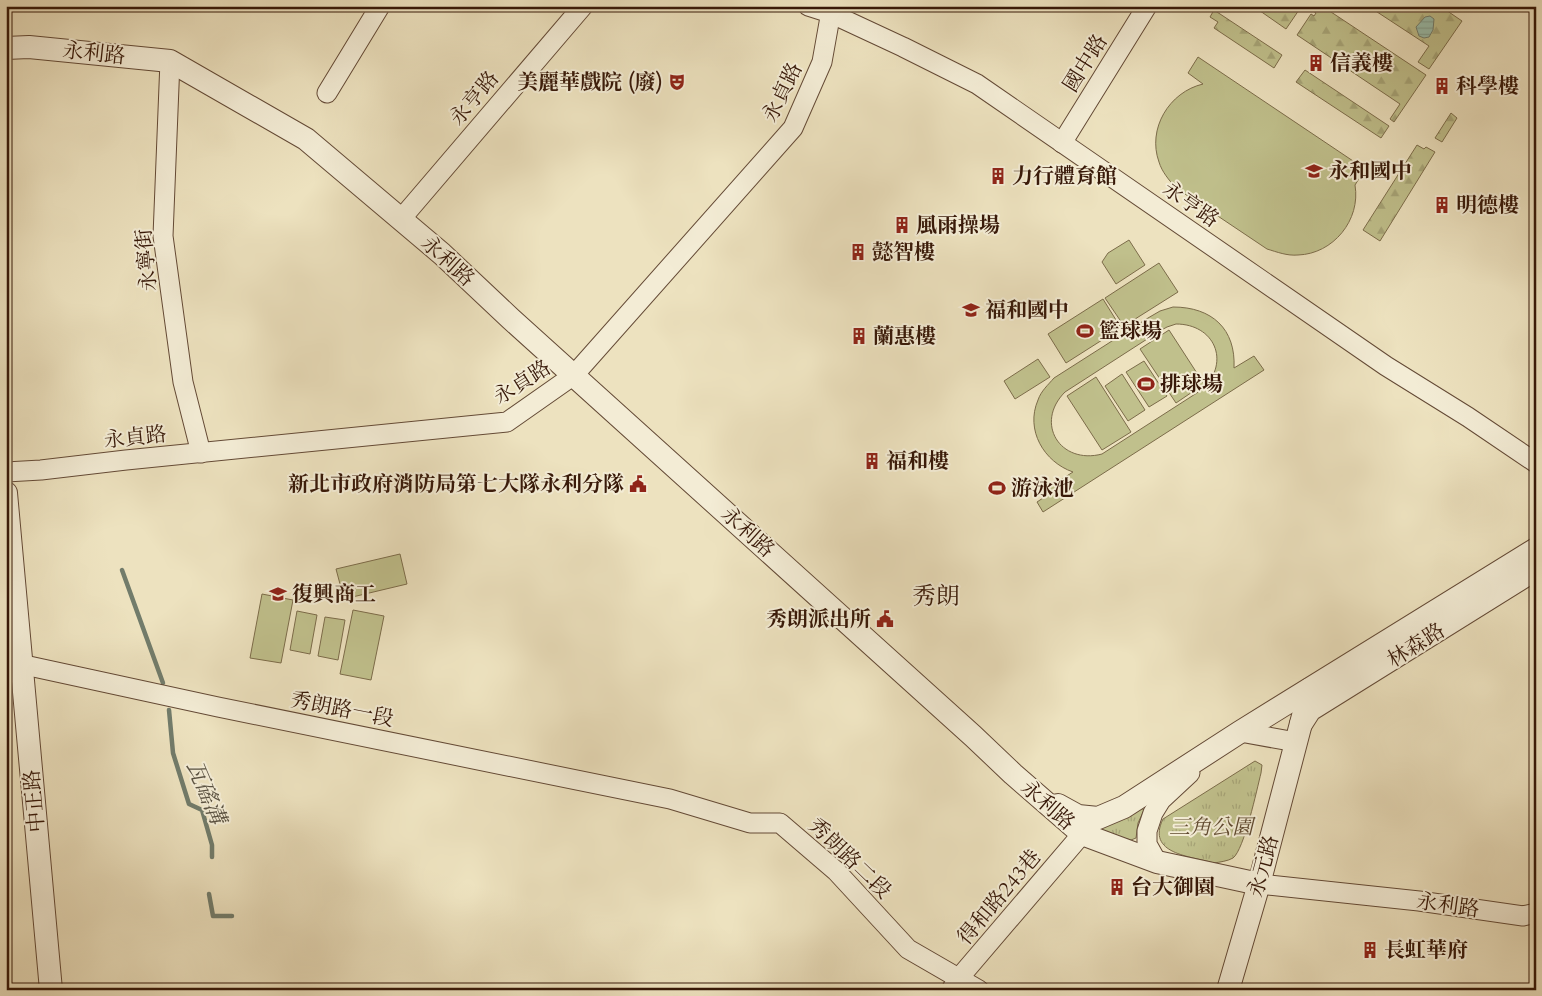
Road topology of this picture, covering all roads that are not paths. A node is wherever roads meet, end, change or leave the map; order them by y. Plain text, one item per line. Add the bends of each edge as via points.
1 (380, 6) edge
2 (583, 6) edge
3 (808, 6) edge
4 (1146, 6) edge
5 (831, 10) edge
6 (6, 48) edge
7 (170, 61) junction
8 (327, 93) dead end
9 (1062, 143) junction
10 (401, 219) junction
11 (574, 375) junction
12 (201, 452) junction
13 (1536, 463) edge
14 (6, 472) edge
15 (6, 493) edge
16 (1536, 549) edge
17 (1536, 569) edge
18 (14, 662) edge
19 (1310, 689) junction
20 (1298, 734) junction
21 (1231, 738) junction
22 (1027, 788) junction
23 (670, 799) joint
24 (1082, 834) junction
25 (1157, 862) junction
26 (1259, 884) junction
27 (1536, 913) edge
28 (955, 984) edge
29 (50, 990) edge
30 (980, 990) edge
31 (1228, 990) edge

1 - 8 street
2 - 10 street, 永亨路
3 - 5 street, 永亨路
4 - 9 street, 國中路
5 - 9 street, 永亨路 via 978,84
5 - 11 street, 永貞路 via 822,62 793,128
6 - 7 street, 永利路 via 29,47
7 - 10 street, 永利路 via 306,139
7 - 12 street, 永寧街 via 163,236 182,382
9 - 13 street, 永亨路 via 1386,366
10 - 11 street, 永利路
11 - 12 street, 永貞路 via 507,422
11 - 22 street, 永利路
12 - 14 street, 永貞路
15 - 18 street, 中正路
16 - 19 street, 林森路
17 - 20 street, 林森路 via 1310,710
18 - 23 street, 秀朗路一段
18 - 29 street, 中正路
19 - 20 street
19 - 21 street, 林森路
20 - 21 street
20 - 26 street, 永元路
21 - 22 street, 林森路 via 1124,807 1098,818 1078,816
21 - 25 street via 1161,800 1152,813 1147,832 1148,844
22 - 24 street, 永利路
23 - 28 street, 秀朗路二段 via 750,823 780,823 836,871 908,949
24 - 25 street, 永利路
24 - 28 street, 得和路243巷
25 - 26 street, 永利路
26 - 27 street, 永利路 via 1523,916
26 - 31 street, 永元路
28 - 30 street, 秀朗路二段

